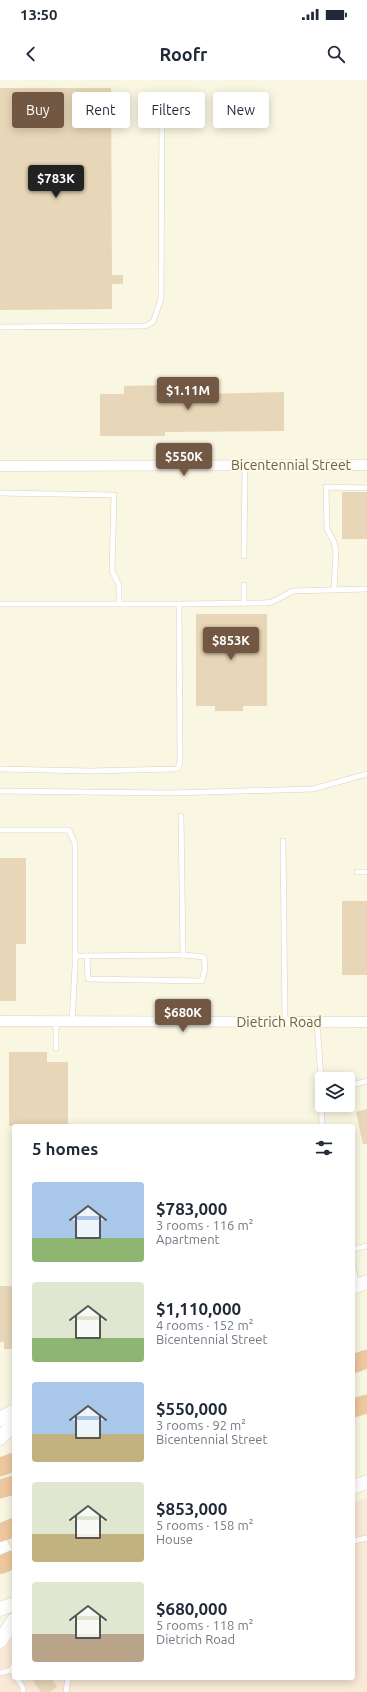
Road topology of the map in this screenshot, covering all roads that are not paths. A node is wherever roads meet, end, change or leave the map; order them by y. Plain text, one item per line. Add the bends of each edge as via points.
1 (162, 128) edge
2 (0, 327) edge
3 (245, 465) junction
4 (367, 465) edge
5 (0, 466) edge
6 (367, 488) edge
7 (0, 492) edge
8 (244, 556) dead end
9 (244, 585) dead end
10 (367, 589) edge
11 (334, 590) junction
12 (119, 603) junction
13 (244, 603) junction
14 (0, 604) edge
15 (179, 604) junction
16 (0, 769) edge
17 (367, 774) edge
18 (0, 791) edge
19 (181, 816) dead end
20 (0, 830) edge
21 (283, 841) dead end
22 (357, 872) dead end
23 (367, 872) edge
24 (183, 955) junction
25 (75, 956) junction
26 (87, 956) junction
27 (0, 1021) edge
28 (56, 1022) junction
29 (72, 1022) junction
30 (285, 1022) junction
31 (317, 1022) junction
32 (367, 1022) edge
33 (56, 1048) dead end
34 (320, 1072) edge
35 (367, 1081) edge
36 (355, 1084) edge
37 (322, 1112) edge
38 (322, 1124) edge
39 (367, 1246) edge
40 (355, 1249) edge
41 (355, 1272) edge
42 (359, 1285) edge
43 (367, 1358) edge
44 (355, 1362) edge
45 (367, 1404) edge
46 (355, 1407) edge
47 (12, 1412) edge
48 (0, 1419) edge
49 (12, 1426) edge
50 (0, 1438) edge
51 (12, 1463) edge
52 (0, 1467) edge
53 (367, 1482) edge
54 (12, 1486) edge
55 (355, 1486) edge
56 (0, 1489) edge
57 (12, 1528) edge
58 (0, 1533) edge
59 (367, 1538) edge
60 (355, 1541) edge
61 (0, 1542) edge
62 (12, 1560) edge
63 (12, 1561) edge
64 (0, 1564) edge
65 (12, 1605) edge
66 (0, 1609) edge
67 (12, 1623) edge
68 (0, 1641) edge
69 (12, 1672) edge
70 (0, 1673) edge
71 (18, 1680) edge
72 (68, 1680) edge
73 (23, 1692) edge
74 (66, 1692) edge

1 - 2 lane via 161,299 153,322 145,326
3 - 4 street, Bicentennial Street
3 - 5 street, Bicentennial Street
3 - 8 lane
6 - 11 lane via 326,487 327,529 336,551
7 - 12 lane via 114,495 112,571 119,585
9 - 13 lane
10 - 11 lane
11 - 13 lane via 293,591 272,602
12 - 14 lane
12 - 15 lane
13 - 15 lane
15 - 16 lane via 178,768 91,771
17 - 18 lane via 313,789 172,793
19 - 24 lane
20 - 25 lane via 69,830 75,844
21 - 30 lane
22 - 23 lane
24 - 26 lane
24 - 26 lane via 204,957 206,969 202,981 88,980
25 - 26 lane
25 - 29 lane
27 - 28 street, Dietrich Road
28 - 29 street, Dietrich Road
28 - 33 lane
29 - 30 street, Dietrich Road
30 - 31 street, Dietrich Road
31 - 32 street, Dietrich Road
31 - 34 lane
35 - 36 lane
37 - 38 lane
39 - 40 lane
41 - 42 lane
43 - 44 highway
45 - 46 highway
47 - 48 main road
49 - 50 main road
51 - 52 highway
53 - 55 main road
54 - 56 highway
57 - 58 highway
59 - 60 lane
61 - 62 main road via 9,1559
63 - 64 highway, bridge
65 - 66 main road
67 - 68 main road
69 - 70 lane
71 - 73 lane
72 - 74 lane

